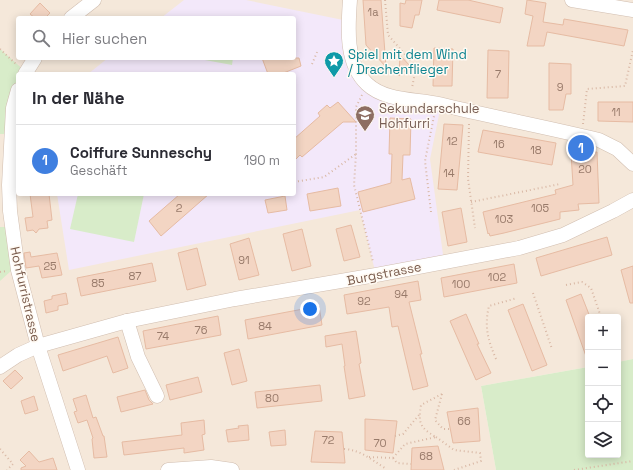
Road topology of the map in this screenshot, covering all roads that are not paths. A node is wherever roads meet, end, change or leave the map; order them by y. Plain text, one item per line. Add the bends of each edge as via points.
1 (94, 0) edge
2 (350, 0) edge
3 (572, 0) edge
4 (633, 10) edge
5 (74, 16) edge
6 (34, 60) edge
7 (26, 72) edge
8 (16, 97) edge
9 (633, 164) edge
10 (633, 200) edge
11 (127, 321) junction
12 (38, 346) junction
13 (0, 367) edge
14 (157, 396) dead end
15 (78, 470) edge
16 (168, 470) edge
17 (232, 470) edge

1 - 5 street
2 - 9 street via 348,23 351,55 356,71 367,84 383,94 582,135 617,149
3 - 4 street
6 - 7 street
8 - 12 street, Hohfurristrasse via 11,134 10,211 18,270
10 - 11 street, Burgstrasse via 563,235 519,248
11 - 12 street, Burgstrasse
11 - 14 street via 138,357
12 - 13 street, Burgstrasse via 18,354
12 - 15 street, Hohfurristrasse
16 - 17 street via 211,467

